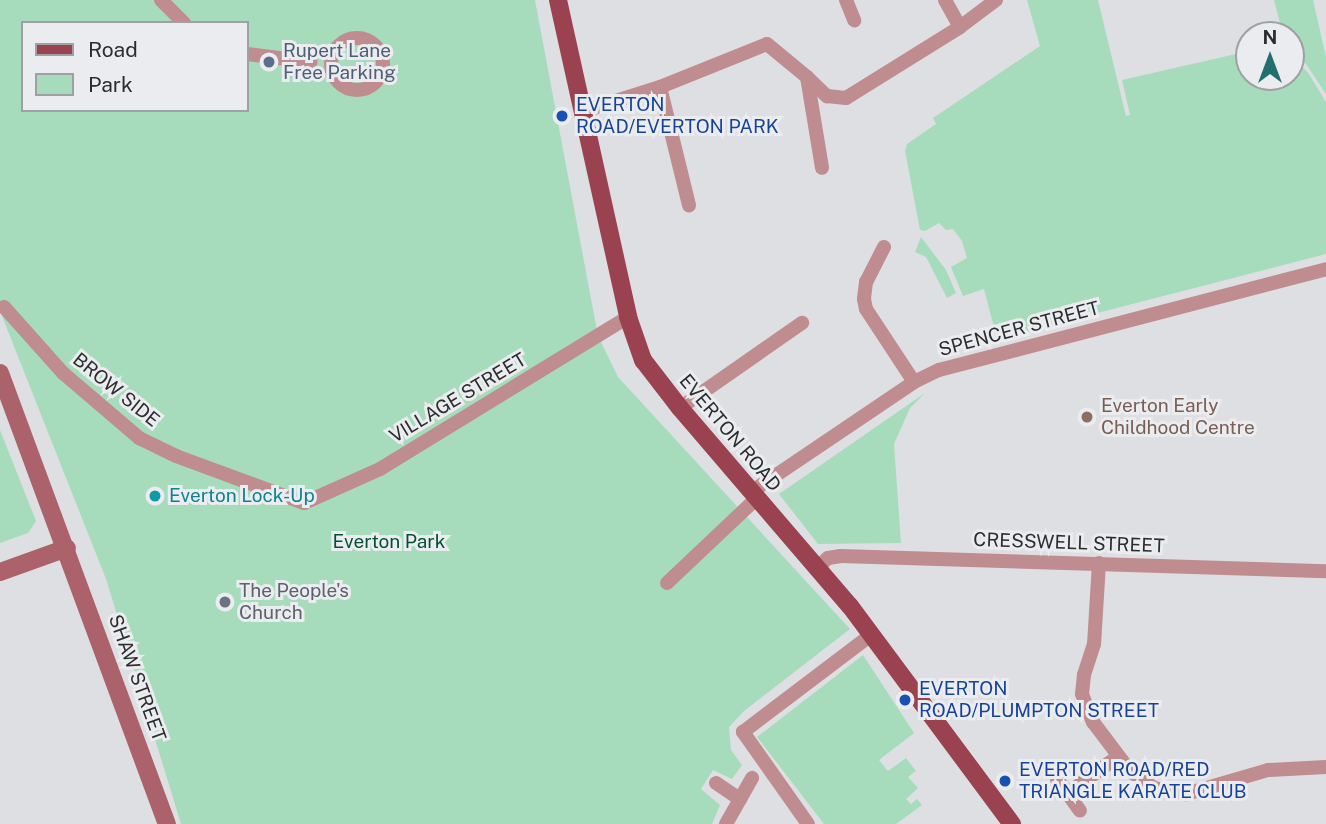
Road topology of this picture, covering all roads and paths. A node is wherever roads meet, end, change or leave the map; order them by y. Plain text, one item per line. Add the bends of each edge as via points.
1 (161, 0) edge
2 (558, 0) edge
3 (846, 0) edge
4 (945, 0) edge
5 (996, 0) edge
6 (854, 20) dead end
7 (182, 21) edge
8 (960, 27) junction
9 (248, 54) edge
10 (331, 55) junction
11 (310, 62) junction
12 (331, 72) junction
13 (807, 77) junction
14 (660, 87) junction
15 (581, 112) junction
16 (822, 168) dead end
17 (690, 205) dead end
18 (884, 247) dead end
19 (1326, 269) edge
20 (4, 307) dead end
21 (628, 317) junction
22 (803, 323) dead end
23 (0, 373) edge
24 (915, 383) junction
25 (680, 408) junction
26 (754, 495) junction
27 (304, 503) joint
28 (67, 548) junction
29 (1099, 563) junction
30 (816, 569) junction
31 (1326, 571) edge
32 (0, 572) edge
33 (667, 583) dead end
34 (872, 634) junction
35 (1117, 757) junction
36 (1326, 766) edge
37 (752, 778) dead end
38 (1057, 779) dead end
39 (716, 783) dead end
40 (1067, 794) junction
41 (740, 799) junction
42 (1080, 811) dead end
43 (167, 824) edge
44 (726, 824) edge
45 (808, 824) edge
46 (1012, 824) edge

1 - 7 street
2 - 15 main road, EVERTON ROAD
3 - 6 street
4 - 8 street
5 - 8 street
8 - 13 street via 846,98 827,96
9 - 11 street
10 - 11 street
10 - 12 street
10 - 12 street via 341,43 363,38 377,47 383,61 380,77 359,90 342,85
11 - 12 street
13 - 14 street via 767,44
13 - 16 street
14 - 15 street
14 - 17 street
15 - 21 main road, EVERTON ROAD
18 - 24 street via 866,282 866,309
19 - 24 street, SPENCER STREET via 977,359
20 - 27 street, BROW SIDE via 63,373 139,438
21 - 25 main road, EVERTON ROAD via 643,360
21 - 27 street, VILLAGE STREET via 380,469
22 - 25 street
23 - 28 street, SHAW STREET
24 - 26 street, SPENCER STREET
25 - 26 main road, EVERTON ROAD
26 - 30 main road, EVERTON ROAD
26 - 33 street, SPENCER STREET
28 - 32 street
28 - 43 street, SHAW STREET
29 - 30 street, CRESSWELL STREET via 841,556 828,558
29 - 31 street, CRESSWELL STREET
29 - 35 street via 1094,644 1082,694 1087,713
30 - 34 main road, EVERTON ROAD
34 - 45 street via 744,732
34 - 46 main road, EVERTON ROAD
35 - 36 street via 1144,782 1175,794 1197,793 1268,770
35 - 40 street
37 - 41 street
38 - 40 street
39 - 41 street
40 - 42 street
41 - 44 street

